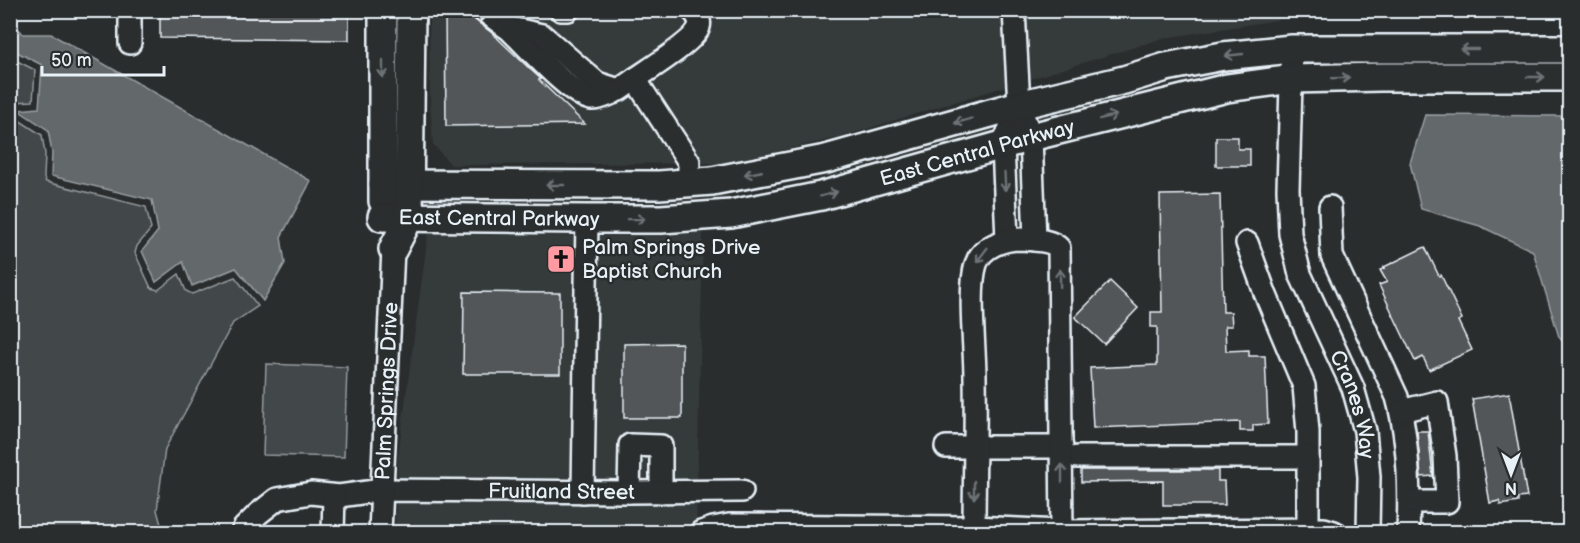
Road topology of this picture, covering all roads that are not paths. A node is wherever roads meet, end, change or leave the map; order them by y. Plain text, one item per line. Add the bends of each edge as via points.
1 (130, 10) edge
2 (383, 10) edge
3 (411, 10) edge
4 (561, 10) edge
5 (567, 10) edge
6 (692, 10) edge
7 (1014, 10) edge
8 (482, 16) edge
9 (130, 43) dead end
10 (1292, 49) junction
11 (1569, 49) edge
12 (1569, 76) edge
13 (1292, 79) junction
14 (618, 89) junction
15 (1019, 105) junction
16 (1031, 137) junction
17 (1003, 145) junction
18 (689, 183) junction
19 (383, 184) junction
20 (410, 184) junction
21 (1330, 207) dead end
22 (382, 217) junction
23 (410, 218) junction
24 (587, 219) junction
25 (1007, 240) junction
26 (1035, 240) junction
27 (1247, 243) dead end
28 (393, 249) junction
29 (1337, 269) junction
30 (1305, 284) junction
31 (1401, 411) junction
32 (946, 447) dead end
33 (975, 447) junction
34 (1069, 452) junction
35 (1308, 457) junction
36 (382, 490) junction
37 (742, 491) dead end
38 (584, 492) junction
39 (630, 492) junction
40 (661, 492) junction
41 (334, 496) junction
42 (1409, 502) junction
43 (974, 530) edge
44 (1247, 531) edge
45 (1297, 531) edge
46 (242, 532) edge
47 (333, 532) edge
48 (380, 532) edge
49 (701, 532) edge
50 (1061, 532) edge
51 (1334, 532) edge
52 (1368, 532) edge
53 (1408, 532) edge

1 - 9 street
2 -> 19 main road, Palm Springs Drive
3 - 20 main road, Palm Springs Drive
4 - 5 street
6 - 14 street via 699,28 691,38
7 - 15 street
8 - 14 street via 542,35 597,83
11 -> 10 main road, East Central Parkway
10 - 13 street, Cranes Way
10 -> 15 main road, East Central Parkway via 1166,67
13 -> 12 main road, East Central Parkway
16 -> 13 main road, East Central Parkway via 1227,88
13 - 30 street, Cranes Way via 1290,234
14 - 18 street via 689,162
15 - 16 street
15 - 17 street
15 -> 18 main road, East Central Parkway via 826,159
16 - 17 main road, East Central Parkway
16 - 26 street
24 -> 17 main road, East Central Parkway via 731,214 821,196
17 -> 25 street
18 -> 20 main road, East Central Parkway
19 - 20 main road, East Central Parkway
19 - 22 main road, Palm Springs Drive
20 - 23 main road, Palm Springs Drive
21 - 29 street, Cranes Way via 1332,256
22 - 23 main road, East Central Parkway
22 - 28 main road, Palm Springs Drive
23 - 24 main road, East Central Parkway
23 - 28 main road, Palm Springs Drive
24 - 38 street
25 - 26 street
25 -> 33 street via 988,247 976,262
34 -> 26 street via 1059,248
27 - 35 street via 1304,386
28 - 36 street, Palm Springs Drive
29 - 30 street
29 - 31 street, Cranes Way
30 - 52 street, Cranes Way via 1353,388 1365,431
31 - 42 street, Cranes Way
31 - 42 street via 1437,402 1444,456 1447,502
32 - 33 street
33 - 34 street
33 -> 43 street
34 - 35 street
50 -> 34 street
35 - 45 street
36 - 38 street, Fruitland Street
36 - 41 street, Fruitland Street
36 - 48 street, Palm Springs Drive
37 - 40 street, Fruitland Street
38 - 39 street, Fruitland Street
39 - 40 street, Fruitland Street
39 - 40 street via 630,445 661,446
41 - 46 street, Fruitland Street via 311,493 277,499
41 - 47 street
42 - 53 street, Cranes Way
43 - 49 street via 729,525
43 - 50 street
44 - 45 street
44 - 50 street
45 - 51 street

